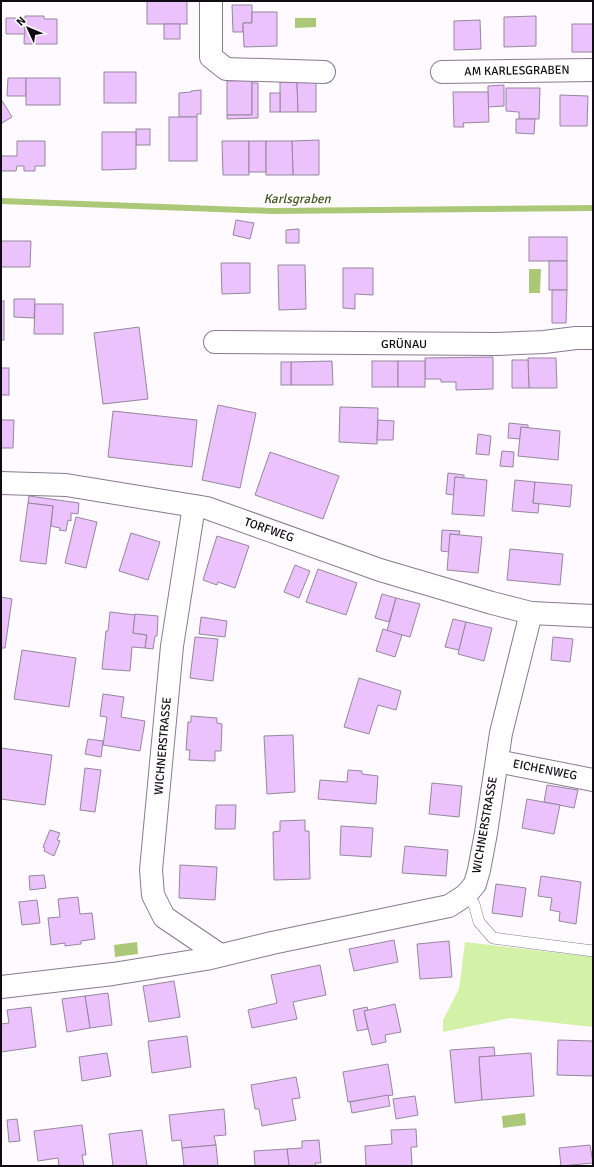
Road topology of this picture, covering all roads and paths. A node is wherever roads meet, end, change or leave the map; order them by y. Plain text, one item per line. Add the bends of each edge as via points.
1 (211, 1) edge
2 (593, 70) edge
3 (324, 72) dead end
4 (442, 72) dead end
5 (593, 338) edge
6 (215, 342) dead end
7 (1, 482) edge
8 (194, 506) junction
9 (531, 613) junction
10 (593, 616) edge
11 (497, 761) junction
12 (593, 780) edge
13 (466, 895) junction
14 (593, 951) edge
15 (220, 955) junction
16 (1, 987) edge

1 - 3 street via 211,57 226,69
2 - 4 street, AM KARLESGRABEN
5 - 6 street, GRÜNAU via 497,344
7 - 8 street, TORFWEG via 66,485
8 - 9 street, TORFWEG via 207,508 380,570
8 - 15 street, WICHNERSTRASSE via 172,646 151,870 153,895 164,917
9 - 10 street
9 - 11 street, WICHNERSTRASSE via 501,733
11 - 12 street, EICHENWEG
11 - 13 street, WICHNERSTRASSE via 479,870 475,884
13 - 14 lane via 474,904 479,922 492,938
13 - 15 street, WICHNERSTRASSE via 449,906
15 - 16 street, WICHNERSTRASSE via 113,974

